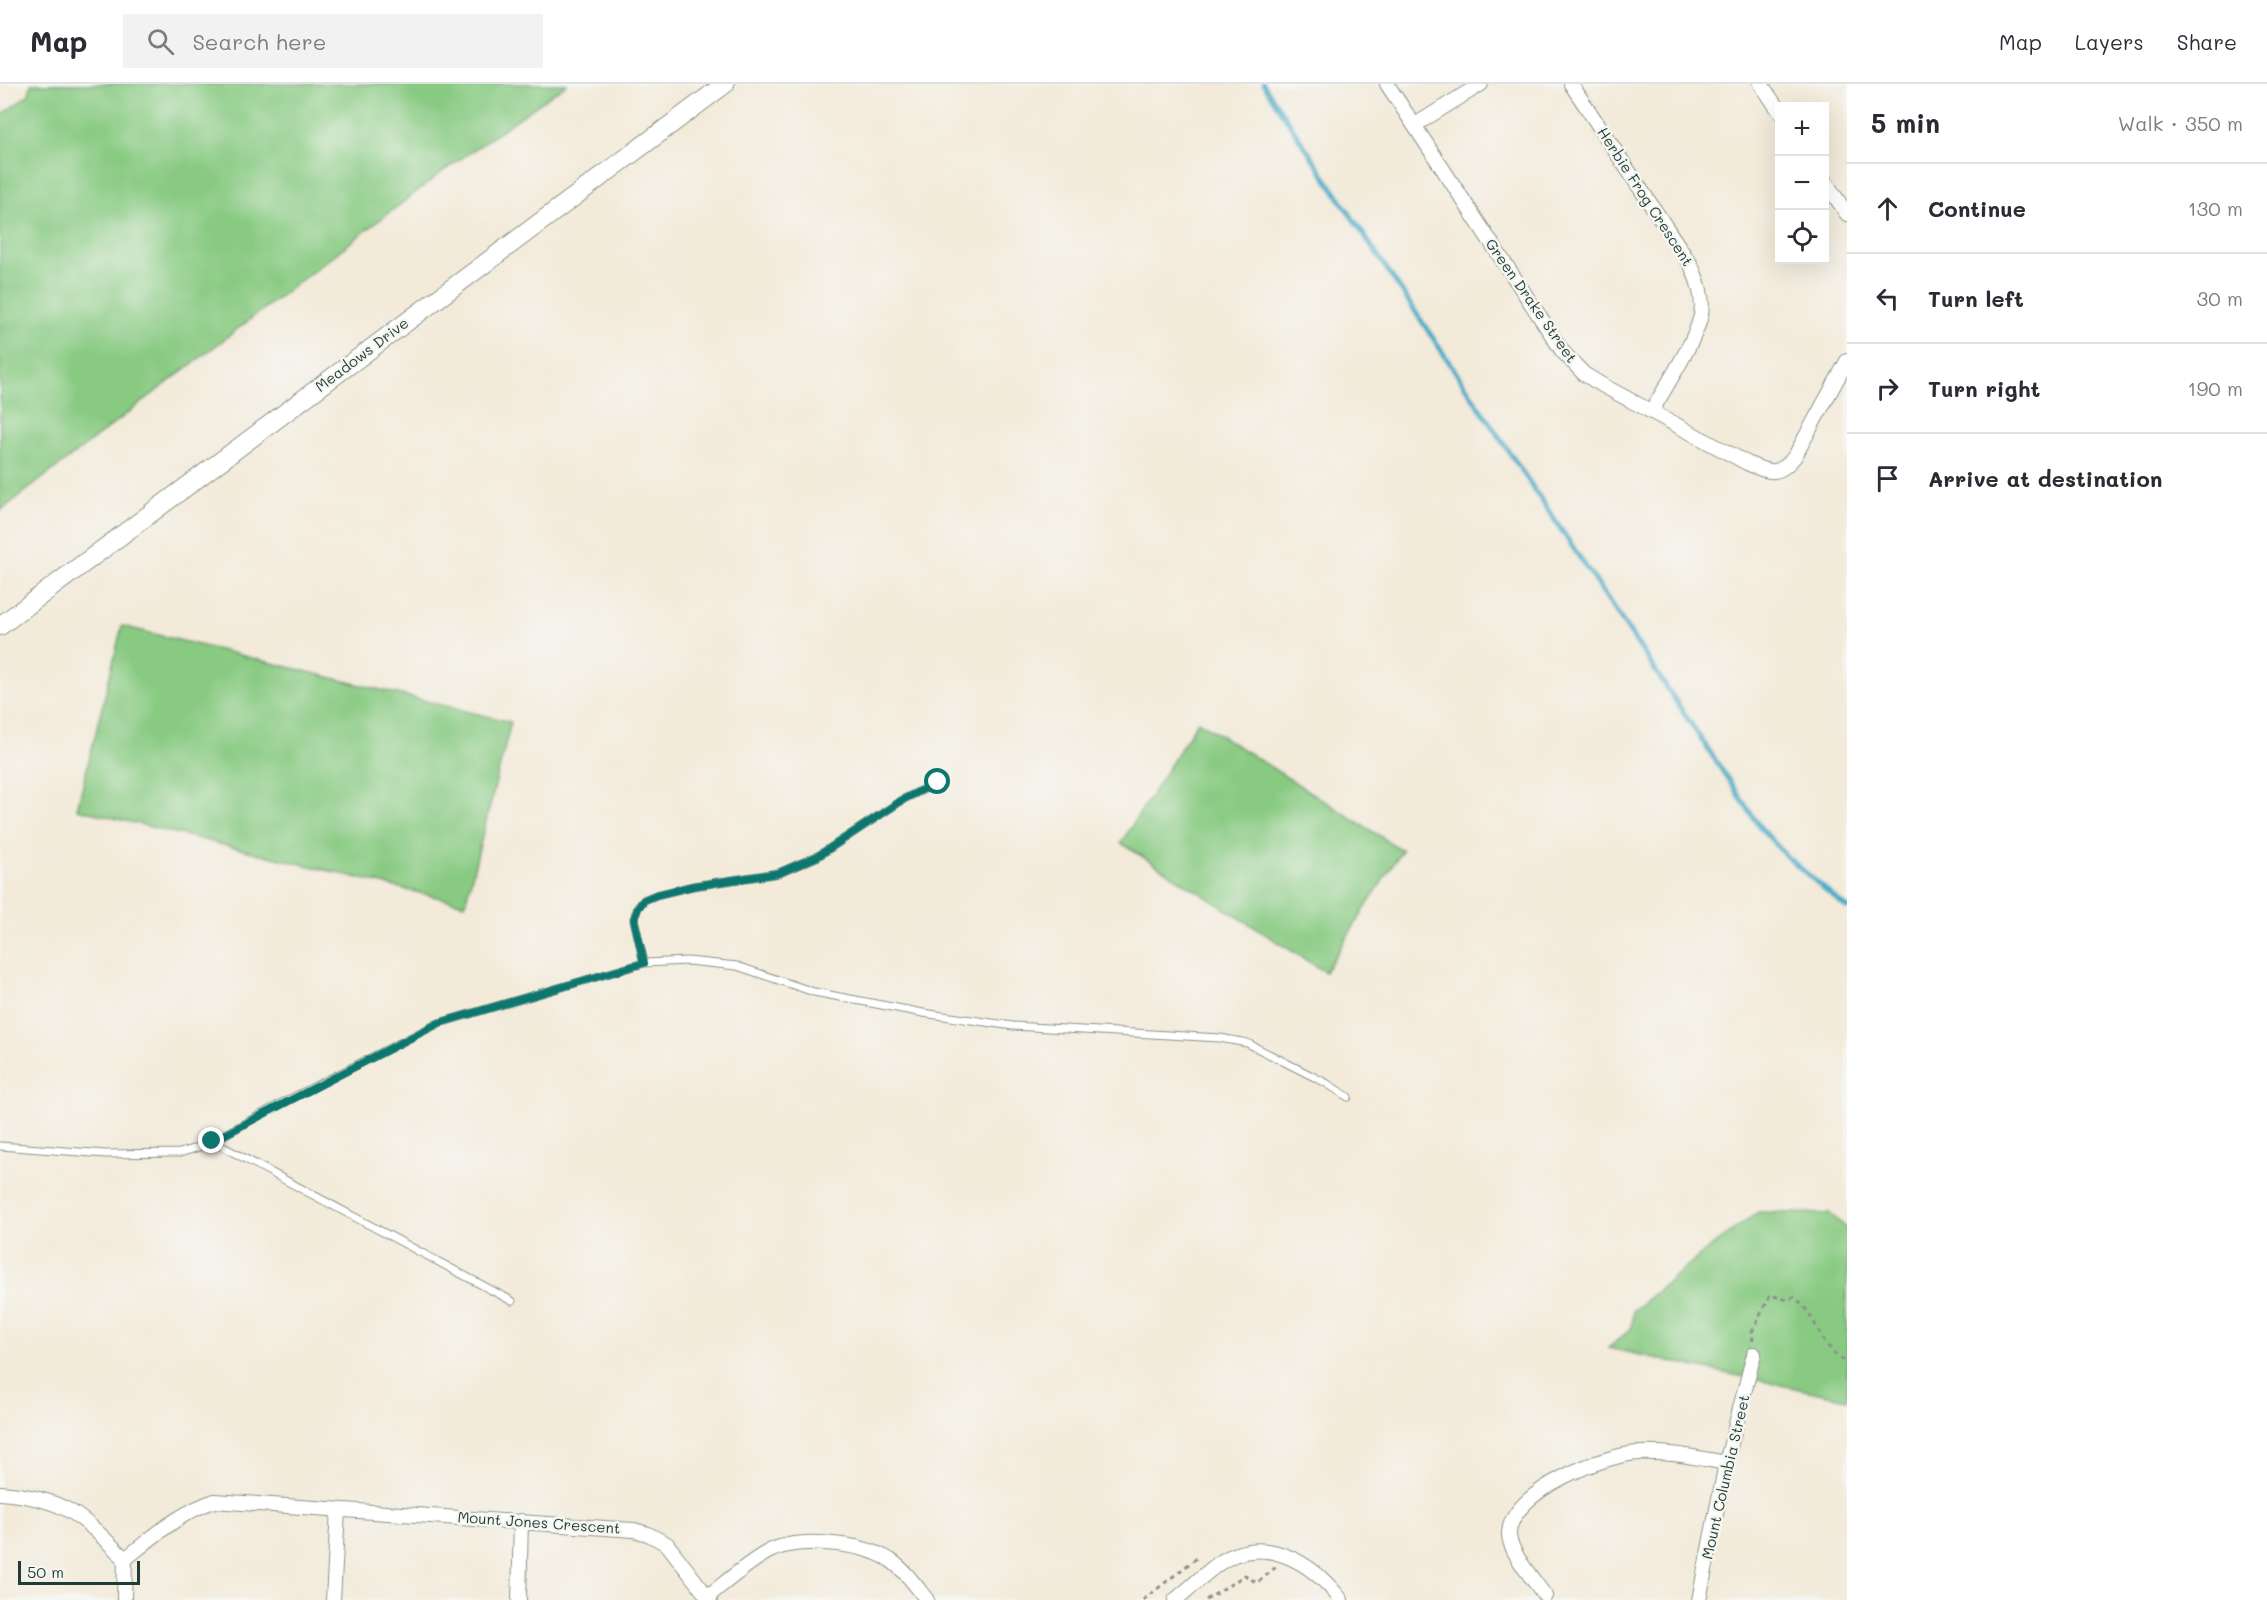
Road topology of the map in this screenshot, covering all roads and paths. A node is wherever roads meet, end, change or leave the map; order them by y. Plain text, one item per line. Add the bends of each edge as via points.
1 (725, 84) edge
2 (1387, 84) edge
3 (1481, 84) edge
4 (1571, 84) edge
5 (1761, 84) edge
6 (1775, 106) edge
7 (1415, 125) junction
8 (1829, 187) edge
9 (1847, 214) edge
10 (1847, 361) edge
11 (1651, 412) junction
12 (0, 626) edge
13 (938, 782) dead end
14 (644, 963) junction
15 (1348, 1097) dead end
16 (212, 1141) junction
17 (0, 1146) edge
18 (512, 1301) dead end
19 (1754, 1354) joint
20 (1847, 1362) edge
21 (1726, 1462) junction
22 (0, 1493) edge
23 (338, 1510) junction
24 (522, 1521) junction
25 (1285, 1555) junction
26 (1198, 1557) dead end
27 (125, 1559) junction
28 (1545, 1596) dead end
29 (708, 1598) edge
30 (124, 1600) edge
31 (333, 1600) edge
32 (519, 1600) edge
33 (927, 1600) edge
34 (1143, 1600) edge
35 (1175, 1600) edge
36 (1206, 1600) edge
37 (1341, 1600) edge
38 (1699, 1600) edge

1 - 12 street, Meadows Drive
2 - 7 street, Green Drake Street
3 - 7 street
4 - 11 street, Herbie Frog Crescent via 1698,280 1702,303 1698,327
5 - 6 street
7 - 11 street, Green Drake Street via 1563,352 1584,374
8 - 9 street
10 - 11 street, Green Drake Street via 1796,456 1778,471 1747,463
13 - 14 lane via 904,799 818,856 779,873 693,886 644,900 634,919
14 - 15 lane via 688,961 737,966 814,992 1013,1026 1220,1038 1247,1043
14 - 16 lane via 439,1023
16 - 17 lane via 180,1153 151,1155
16 - 18 lane
19 - 20 path via 1752,1332 1770,1295 1788,1300 1794,1297 1816,1322 1829,1349
19 - 21 street, Mount Columbia Street
21 - 28 street via 1638,1453 1605,1458 1541,1490 1520,1508 1509,1532 1510,1542
21 - 38 street, Mount Columbia Street
22 - 27 street via 60,1504
23 - 24 street, Mount Jones Crescent
23 - 27 street, Mount Jones Crescent via 214,1502 168,1525
23 - 31 street
24 - 29 street, Mount Jones Crescent via 648,1534 667,1544
24 - 32 street
25 - 35 street via 1257,1550 1239,1554 1219,1564
25 - 36 path via 1257,1583 1245,1575
25 - 37 street via 1304,1563
26 - 34 path
27 - 30 street
29 - 33 street via 766,1553 803,1543 874,1552 903,1571

